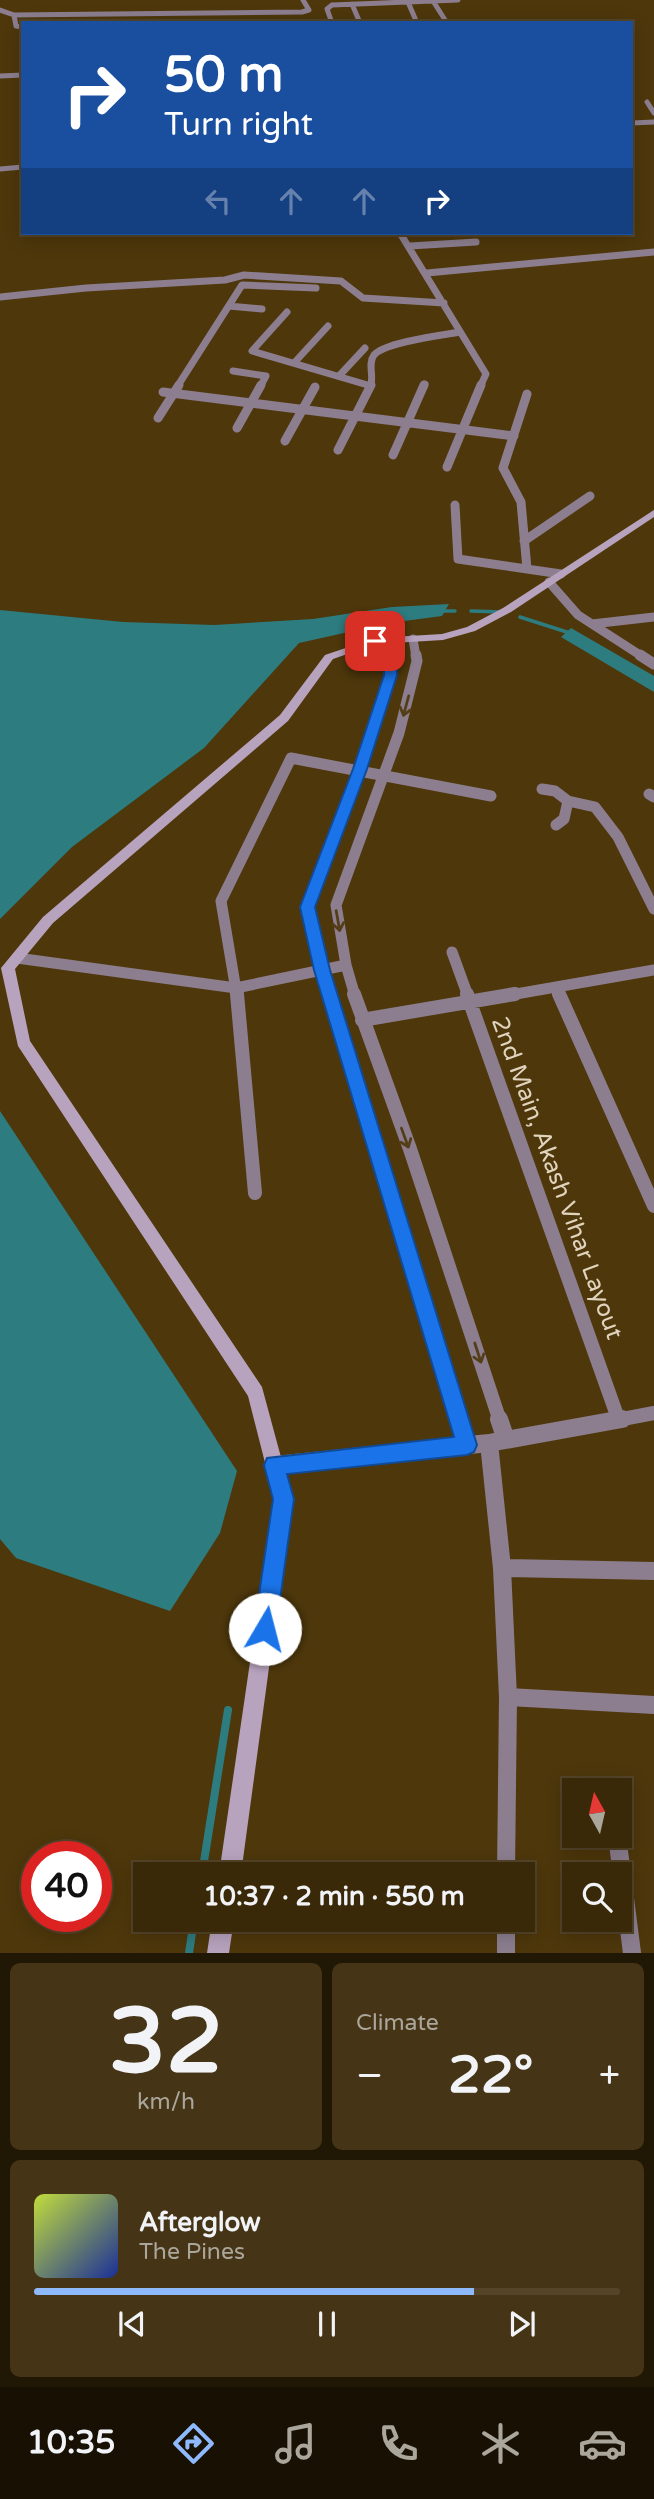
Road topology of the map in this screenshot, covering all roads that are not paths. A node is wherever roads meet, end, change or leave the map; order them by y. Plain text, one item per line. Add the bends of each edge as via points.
1 (303, 0) edge
2 (458, 0) edge
3 (424, 1) edge
4 (433, 1) edge
5 (408, 2) junction
6 (330, 3) edge
7 (352, 4) junction
8 (1, 11) edge
9 (302, 12) junction
10 (274, 13) junction
11 (14, 15) junction
12 (275, 21) edge
13 (304, 21) edge
14 (331, 21) edge
15 (359, 21) edge
16 (416, 21) edge
17 (446, 21) edge
18 (21, 27) edge
19 (21, 75) edge
20 (0, 76) edge
21 (647, 102) dead end
22 (654, 113) edge
23 (654, 122) edge
24 (633, 123) edge
25 (21, 168) edge
26 (0, 169) edge
27 (402, 235) edge
28 (476, 243) dead end
29 (410, 246) junction
30 (654, 252) edge
31 (427, 273) junction
32 (316, 288) dead end
33 (0, 297) edge
34 (444, 303) junction
35 (229, 306) junction
36 (262, 309) dead end
37 (287, 312) dead end
38 (328, 327) dead end
39 (460, 332) junction
40 (365, 348) dead end
41 (294, 363) junction
42 (233, 371) dead end
43 (338, 376) junction
44 (425, 384) dead end
45 (370, 386) junction
46 (315, 387) dead end
47 (163, 393) dead end
48 (173, 394) junction
49 (527, 394) dead end
50 (251, 404) junction
51 (302, 410) junction
52 (356, 417) junction
53 (158, 418) dead end
54 (408, 423) junction
55 (237, 428) dead end
56 (462, 430) junction
57 (513, 436) junction
58 (285, 441) dead end
59 (338, 450) dead end
60 (393, 455) dead end
61 (447, 467) dead end
62 (590, 496) dead end
63 (456, 505) dead end
64 (654, 513) edge
65 (524, 541) junction
66 (527, 569) junction
67 (555, 578) junction
68 (654, 617) edge
69 (592, 624) junction
70 (413, 639) junction
71 (375, 641) junction
72 (654, 664) edge
73 (360, 769) junction
74 (384, 775) junction
75 (542, 789) dead end
76 (491, 796) dead end
77 (568, 801) junction
78 (556, 825) dead end
79 (654, 909) edge
80 (452, 952) dead end
81 (17, 958) junction
82 (346, 965) junction
83 (322, 970) junction
84 (652, 974) edge
85 (556, 987) junction
86 (236, 988) junction
87 (470, 1002) junction
88 (362, 1020) junction
89 (256, 1193) dead end
90 (654, 1206) edge
91 (654, 1413) edge
92 (620, 1421) junction
93 (498, 1441) junction
94 (467, 1445) junction
95 (275, 1465) junction
96 (502, 1568) junction
97 (654, 1571) edge
98 (508, 1697) junction
99 (654, 1705) edge
100 (619, 1848) edge
101 (232, 1862) edge
102 (506, 1862) edge
103 (221, 1932) edge
104 (506, 1932) edge
105 (218, 1953) edge
106 (506, 1953) edge
107 (632, 1953) edge

1 - 9 street via 309,10
2 - 4 street
3 - 4 street
3 - 5 street
4 - 17 street
5 - 7 street
5 - 16 street
6 - 7 street
6 - 14 street
7 - 15 street
8 - 11 street
9 - 10 street
9 - 13 street
10 - 11 street
10 - 12 street
11 - 18 street via 16,26
19 - 20 street
21 - 22 street
23 - 24 street
25 - 26 street
27 - 29 street
28 - 29 street
29 - 31 street
30 - 31 street
31 - 34 street
32 - 35 street via 242,285
33 - 34 street via 244,275 341,281 363,298
34 - 39 street
35 - 36 street
35 - 48 street
37 - 41 street via 252,351
38 - 41 street
39 - 45 street via 385,347 374,355
39 - 56 street via 486,374
40 - 43 street
41 - 43 street
42 - 50 street via 266,376
43 - 45 street
44 - 54 street
45 - 52 street
46 - 51 street
47 - 48 street
48 - 50 street
48 - 53 street
49 - 57 street
50 - 51 street
50 - 55 street
51 - 52 street
51 - 58 street
52 - 54 street
52 - 59 street
54 - 56 street
54 - 60 street
56 - 57 street
56 - 61 street
57 - 65 street via 503,468 520,502
62 - 65 street
63 - 66 street via 458,559
64 - 67 street
65 - 66 street
66 - 67 street
67 - 69 street via 578,615
67 - 70 street via 471,629
68 - 69 street
69 - 72 street
70 - 71 street
70 -> 74 street via 415,671
71 - 73 street via 391,663 391,675
71 - 81 street via 328,657 284,718 48,920
73 - 74 street
73 - 83 street via 307,907
73 - 86 street via 291,758 221,901
74 - 76 street
74 -> 82 street via 336,905
75 - 77 street via 555,791
77 - 78 street via 564,818
77 - 79 street via 595,807 618,837
80 - 87 street, 2nd Main, Akash Vihar Layout
81 - 86 street
81 - 95 street via 8,968 23,1042 256,1394
82 - 83 street
82 - 88 street
83 - 86 street
83 - 94 street
84 - 85 street
85 - 87 street
85 - 90 street
86 - 89 street
87 - 88 street
87 - 92 street, 2nd Main, Akash Vihar Layout
88 -> 93 street via 410,1149
91 - 92 street
92 - 93 street
93 - 94 street
93 - 96 street
94 - 95 street
95 - 101 street via 284,1499
96 - 97 street
96 - 98 street
98 - 99 street
98 - 102 street
100 - 107 street
103 - 105 street
104 - 106 street

